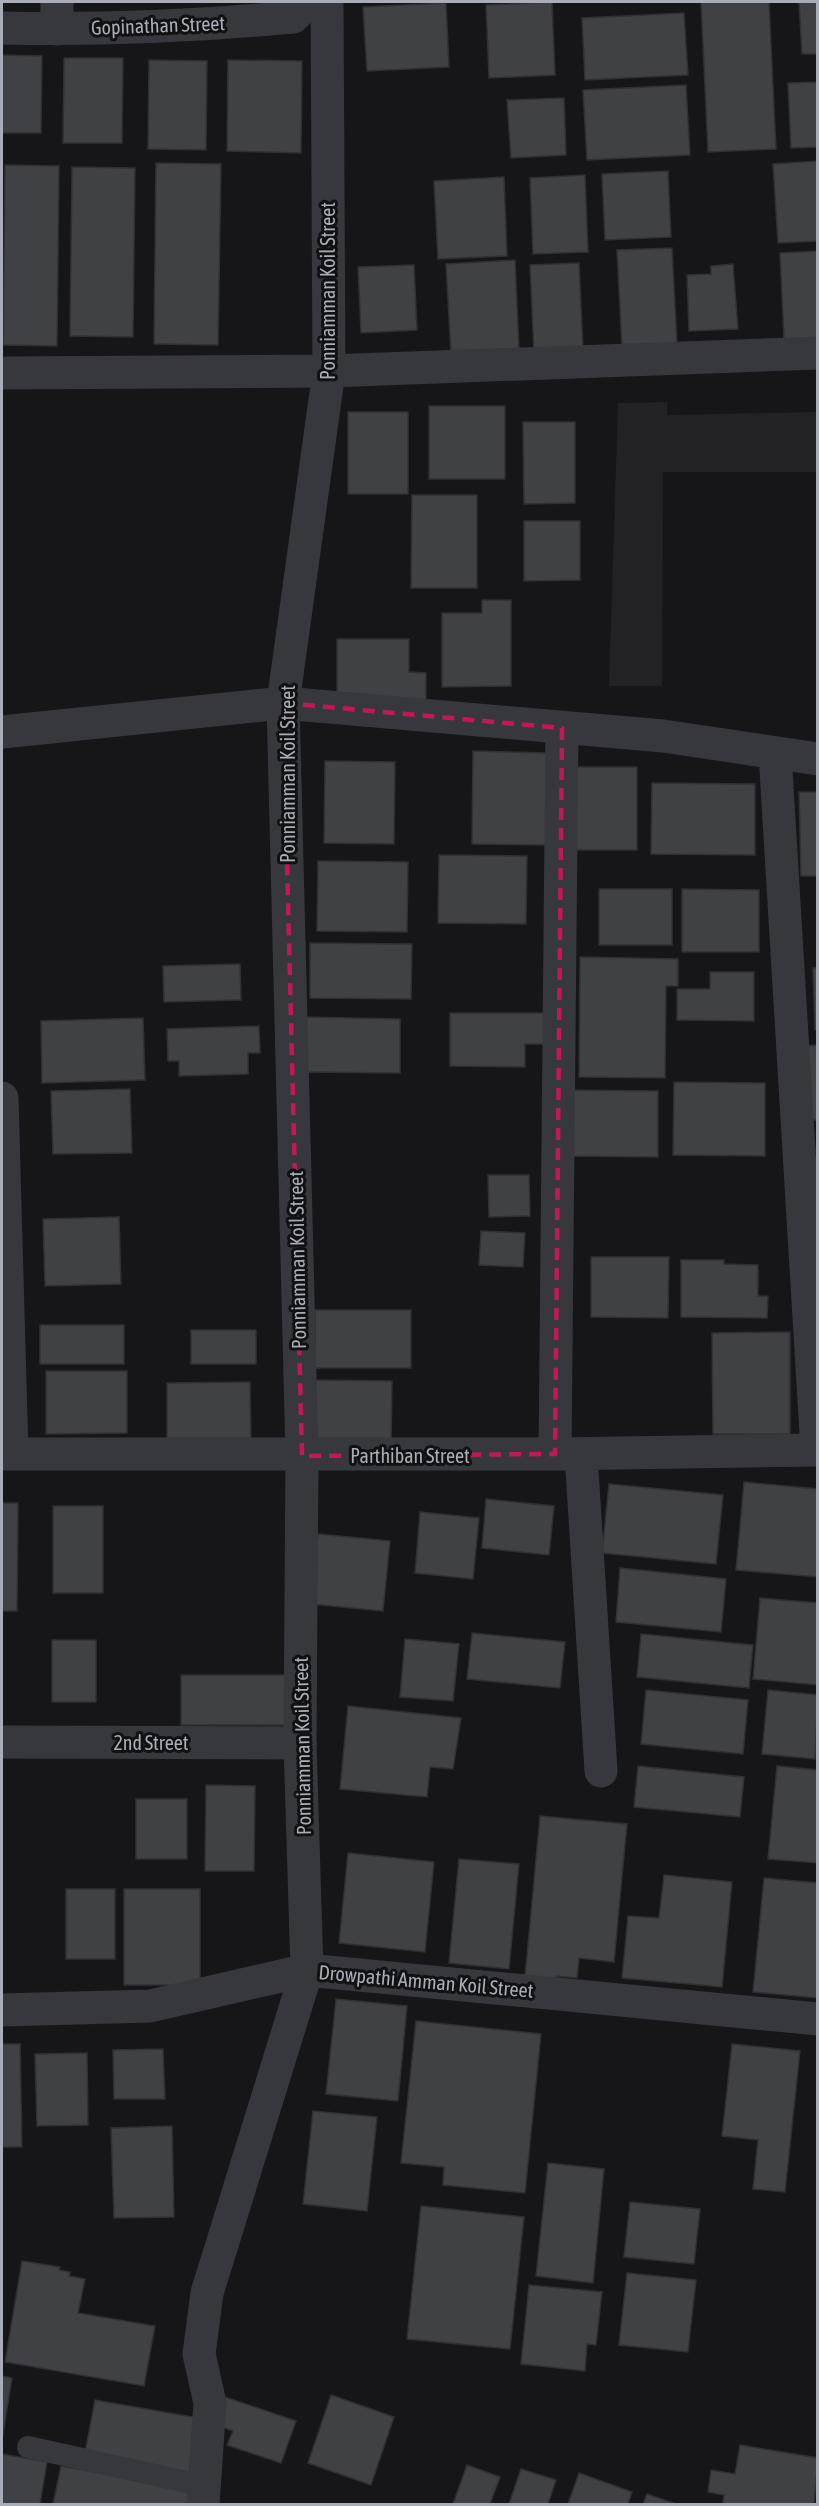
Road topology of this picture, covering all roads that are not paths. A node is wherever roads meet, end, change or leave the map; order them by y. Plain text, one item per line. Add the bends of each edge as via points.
1 (308, 2) edge
2 (327, 2) edge
3 (57, 15) edge
4 (2, 28) edge
5 (818, 353) edge
6 (329, 371) junction
7 (2, 373) edge
8 (283, 703) junction
9 (562, 728) junction
10 (2, 732) edge
11 (775, 753) junction
12 (818, 759) edge
13 (2, 1098) edge
14 (3, 1207) edge
15 (817, 1450) edge
16 (7, 1454) edge
17 (568, 1454) junction
18 (302, 1456) junction
19 (2, 1742) edge
20 (300, 1743) junction
21 (601, 1771) dead end
22 (306, 1970) junction
23 (2, 2010) edge
24 (818, 2019) edge
25 (27, 2447) dead end
26 (204, 2495) edge

1 - 3 street, Gopinathan Street via 293,17 244,22
2 - 6 street, Ponniamman Koil Street
3 - 4 street, Gopinathan Street
5 - 6 street
6 - 7 street
6 - 8 street, Ponniamman Koil Street
8 - 9 street
8 - 10 street
8 - 18 street, Ponniamman Koil Street
9 - 11 street via 663,736
9 - 17 street
11 - 12 street
11 - 15 street
13 - 14 street
14 - 16 street
15 - 17 street, Parthiban Street
16 - 18 street, Parthiban Street
17 - 18 street, Parthiban Street
17 - 21 street
18 - 20 street, Ponniamman Koil Street
19 - 20 street, 2nd Street
20 - 22 street, Ponniamman Koil Street
22 - 23 street, Drowpathi Amman Koil Street via 150,2006
22 - 24 street, Drowpathi Amman Koil Street
22 - 26 street, Ponniamman Koil Street via 207,2294 199,2354 210,2403
25 - 26 lane

